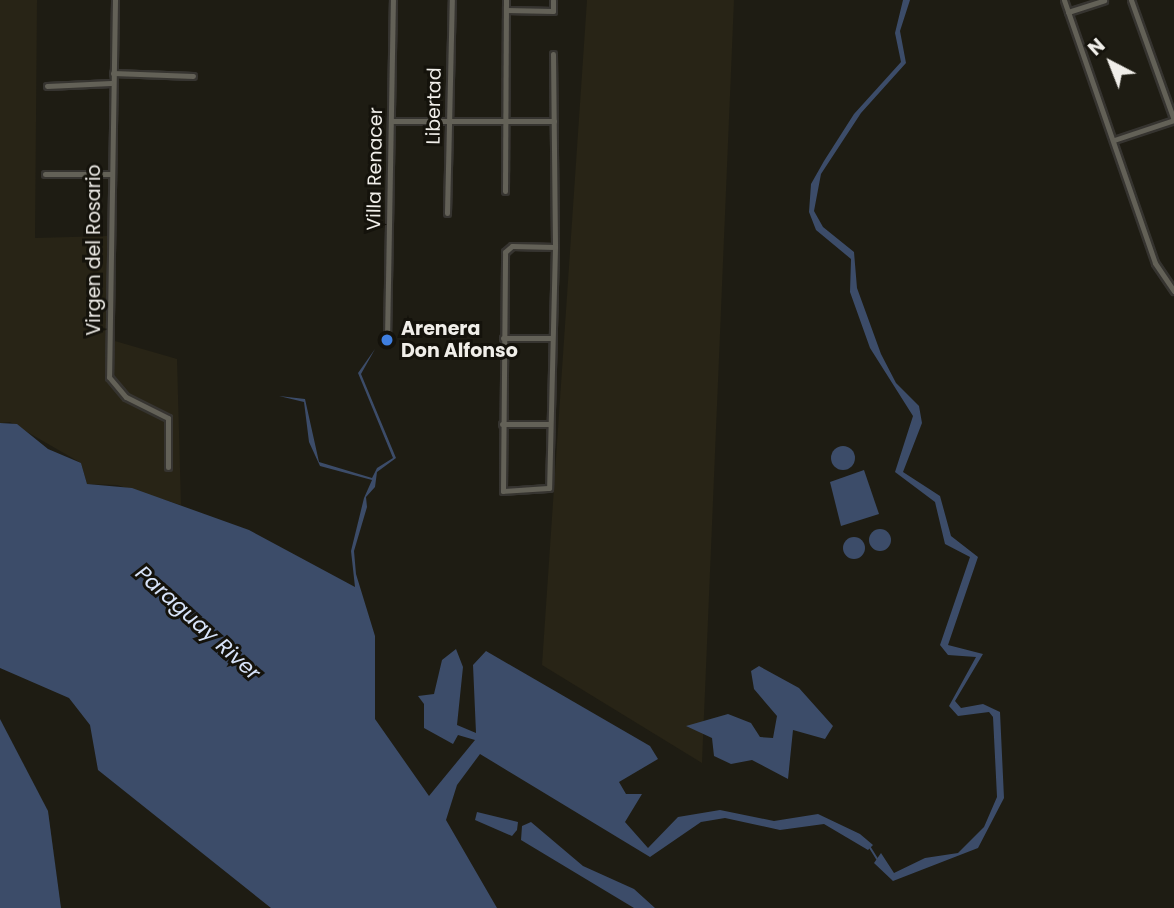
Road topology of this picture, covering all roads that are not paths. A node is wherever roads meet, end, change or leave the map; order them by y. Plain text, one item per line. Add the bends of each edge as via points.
1 (115, 0) edge
2 (393, 0) edge
3 (452, 0) edge
4 (506, 0) edge
5 (553, 0) edge
6 (1064, 0) edge
7 (1104, 0) edge
8 (1131, 0) edge
9 (506, 10) junction
10 (1068, 12) junction
11 (553, 54) dead end
12 (113, 73) junction
13 (193, 76) dead end
14 (111, 83) junction
15 (47, 86) dead end
16 (1174, 120) edge
17 (392, 121) junction
18 (451, 121) junction
19 (554, 121) junction
20 (505, 122) junction
21 (1114, 140) junction
22 (45, 174) dead end
23 (110, 174) junction
24 (505, 191) dead end
25 (447, 213) dead end
26 (555, 247) junction
27 (1174, 291) edge
28 (503, 338) junction
29 (552, 338) junction
30 (387, 340) dead end
31 (502, 424) junction
32 (550, 424) junction
33 (168, 467) dead end

1 - 12 street, Virgen del Rosario
2 - 17 street, Villa Renacer
3 - 18 street, Libertad
4 - 9 street
5 - 9 street via 553,11
6 - 10 street
7 - 10 street
8 - 16 street
9 - 20 street
10 - 21 street
11 - 19 street
12 - 13 street
12 - 14 street, Virgen del Rosario
14 - 15 street
14 - 23 street, Virgen del Rosario
16 - 21 street
17 - 18 street
17 - 30 street, Villa Renacer
18 - 20 street
18 - 25 street, Libertad
19 - 20 street
19 - 26 street
20 - 24 street
21 - 27 street via 1155,263
22 - 23 street
23 - 33 street, Virgen del Rosario via 109,377 126,397 168,418
26 - 28 street via 512,246 505,252
26 - 29 street
28 - 29 street
28 - 31 street
29 - 32 street
31 - 32 street
31 - 32 street via 503,491 548,490

